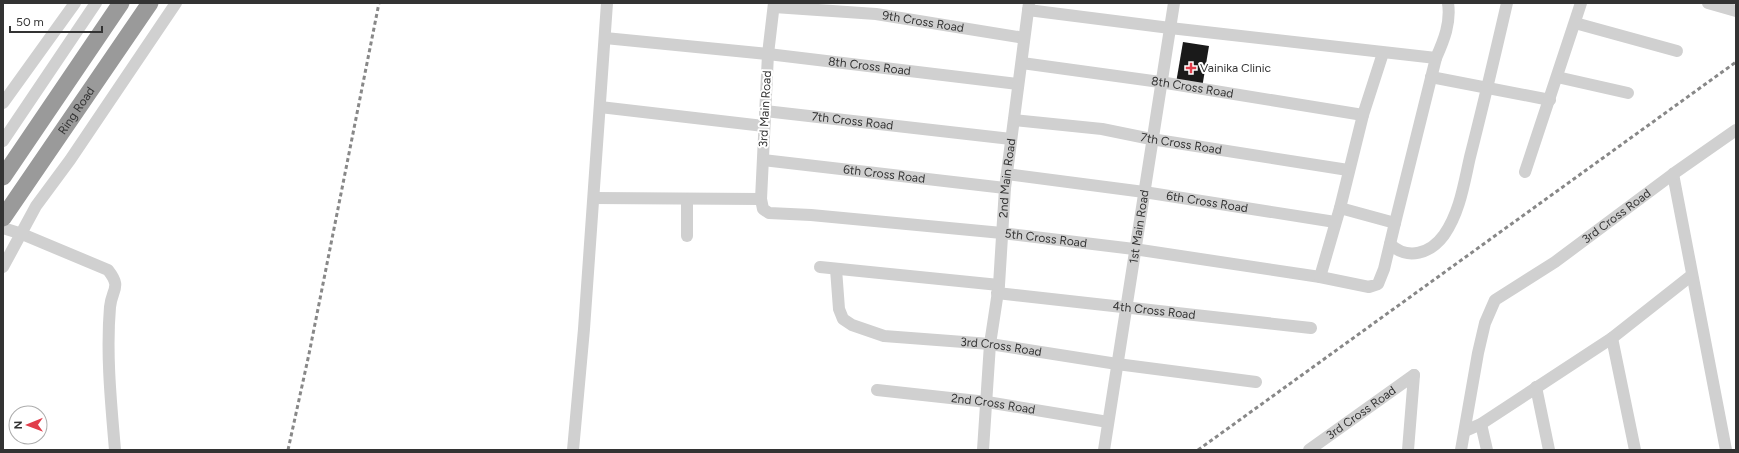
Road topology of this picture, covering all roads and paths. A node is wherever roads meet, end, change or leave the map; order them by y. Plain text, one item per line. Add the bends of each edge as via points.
1 (75, 3) edge
2 (96, 3) edge
3 (121, 3) edge
4 (150, 3) edge
5 (176, 3) edge
6 (607, 3) edge
7 (1174, 3) edge
8 (1448, 3) edge
9 (1506, 3) edge
10 (1581, 3) edge
11 (1708, 3) edge
12 (774, 5) edge
13 (1028, 6) edge
14 (1736, 11) edge
15 (1575, 23) junction
16 (1170, 28) junction
17 (605, 38) junction
18 (1024, 38) junction
19 (1677, 51) dead end
20 (1383, 53) junction
21 (768, 54) junction
22 (1436, 58) junction
23 (1022, 63) junction
24 (1557, 76) junction
25 (1431, 77) junction
26 (1160, 82) junction
27 (1018, 84) junction
28 (1487, 89) junction
29 (1628, 93) dead end
30 (1550, 100) junction
31 (3, 103) edge
32 (600, 107) junction
33 (765, 111) junction
34 (1363, 115) junction
35 (1014, 120) junction
36 (764, 126) junction
37 (1736, 130) edge
38 (1011, 139) junction
39 (1151, 139) junction
40 (3, 141) edge
41 (763, 160) junction
42 (1348, 170) junction
43 (1525, 172) dead end
44 (1007, 174) junction
45 (1673, 174) junction
46 (3, 177) edge
47 (1005, 188) junction
48 (1144, 192) junction
49 (594, 198) junction
50 (687, 199) junction
51 (761, 199) junction
52 (1340, 208) junction
53 (3, 218) edge
54 (1335, 222) junction
55 (1395, 223) junction
56 (3, 228) edge
57 (1002, 233) junction
58 (22, 234) junction
59 (687, 236) dead end
60 (1390, 244) junction
61 (1134, 249) junction
62 (3, 267) edge
63 (820, 267) dead end
64 (836, 269) junction
65 (1692, 275) junction
66 (1320, 277) junction
67 (998, 289) junction
68 (1126, 307) junction
69 (1311, 328) dead end
70 (1612, 338) junction
71 (990, 344) junction
72 (1117, 364) junction
73 (1256, 382) dead end
74 (1536, 387) junction
75 (877, 390) dead end
76 (987, 402) junction
77 (1108, 422) junction
78 (1481, 424) junction
79 (1465, 431) junction
80 (115, 450) edge
81 (573, 450) edge
82 (983, 450) edge
83 (1104, 450) edge
84 (1309, 450) edge
85 (1408, 450) edge
86 (1461, 450) edge
87 (1487, 450) edge
88 (1550, 450) edge
89 (1635, 450) edge
90 (1726, 450) edge

1 - 31 street
2 - 40 street
3 - 46 highway, Ring Road
4 - 53 highway, Ring Road
5 - 58 street via 36,206
6 - 17 street
7 - 16 street, 1st Main Road
8 - 22 street via 1448,28
9 - 28 street
10 - 15 street
11 - 14 street
12 - 18 street, 9th Cross Road via 876,14
12 - 21 street, 3rd Main Road
13 - 16 street
13 - 18 street, 2nd Main Road
15 - 19 street
15 - 24 street
16 - 20 street
16 - 26 street, 1st Main Road
17 - 21 street, 8th Cross Road
17 - 32 street
18 - 23 street, 2nd Main Road
20 - 22 street
20 - 34 street
21 - 27 street, 8th Cross Road
21 - 33 street, 3rd Main Road
22 - 25 street
23 - 26 street, 8th Cross Road
23 - 27 street, 2nd Main Road
24 - 29 street
24 - 30 street
25 - 28 street
25 - 55 street
26 - 34 street, 8th Cross Road
26 - 39 street, 1st Main Road
27 - 35 street, 2nd Main Road
28 - 30 street
28 - 60 street via 1457,210 1444,234 1435,246 1415,254 1404,253
30 - 43 street
32 - 36 street
32 - 49 street
33 - 36 street, 3rd Main Road
33 - 38 street, 7th Cross Road
34 - 42 street
35 - 38 street, 2nd Main Road
35 - 39 street, 7th Cross Road via 1102,129
36 - 41 street, 3rd Main Road
37 - 45 street, 3rd Cross Road
38 - 44 street, 2nd Main Road
39 - 42 street, 7th Cross Road
39 - 48 street, 1st Main Road
41 - 47 street, 6th Cross Road
41 - 51 street, 3rd Main Road
42 - 52 street
44 - 47 street, 2nd Main Road
44 - 48 street, 6th Cross Road
45 - 65 street
45 - 79 street, 3rd Cross Road via 1555,262 1495,300 1485,323 1478,353
47 - 57 street, 2nd Main Road
48 - 54 street, 6th Cross Road
48 - 61 street, 1st Main Road
49 - 50 street
49 - 81 street
50 - 51 street
50 - 59 street
51 - 57 street, 5th Cross Road via 763,209 769,213
52 - 54 street
52 - 55 street
54 - 66 street
55 - 60 street
56 - 58 street
57 - 61 street, 5th Cross Road
57 - 67 street, 2nd Main Road
58 - 62 street
58 - 80 street via 108,270 115,279 115,290 110,305 111,396
60 - 66 street, 5th Cross Road via 1378,284 1369,287
61 - 66 street, 5th Cross Road
61 - 68 street, 1st Main Road
63 - 64 street, 4th Cross Road
64 - 67 street, 4th Cross Road
64 - 71 street, 3rd Cross Road via 839,310 842,319 852,325 884,336
65 - 70 street
65 - 90 street
67 - 68 street, 4th Cross Road
67 - 71 street, 2nd Main Road
68 - 69 street, 4th Cross Road
68 - 72 street, 1st Main Road
70 - 74 street
70 - 89 street
71 - 72 street, 3rd Cross Road
71 - 76 street, 2nd Main Road
72 - 73 street, 3rd Cross Road
72 - 77 street, 1st Main Road
74 - 78 street
74 - 88 street
75 - 76 street, 2nd Cross Road
76 - 77 street, 2nd Cross Road
76 - 82 street, 2nd Main Road
77 - 83 street, 1st Main Road
78 - 79 street
78 - 87 street
79 - 86 street
84 - 85 street, 3rd Cross Road via 1414,375

